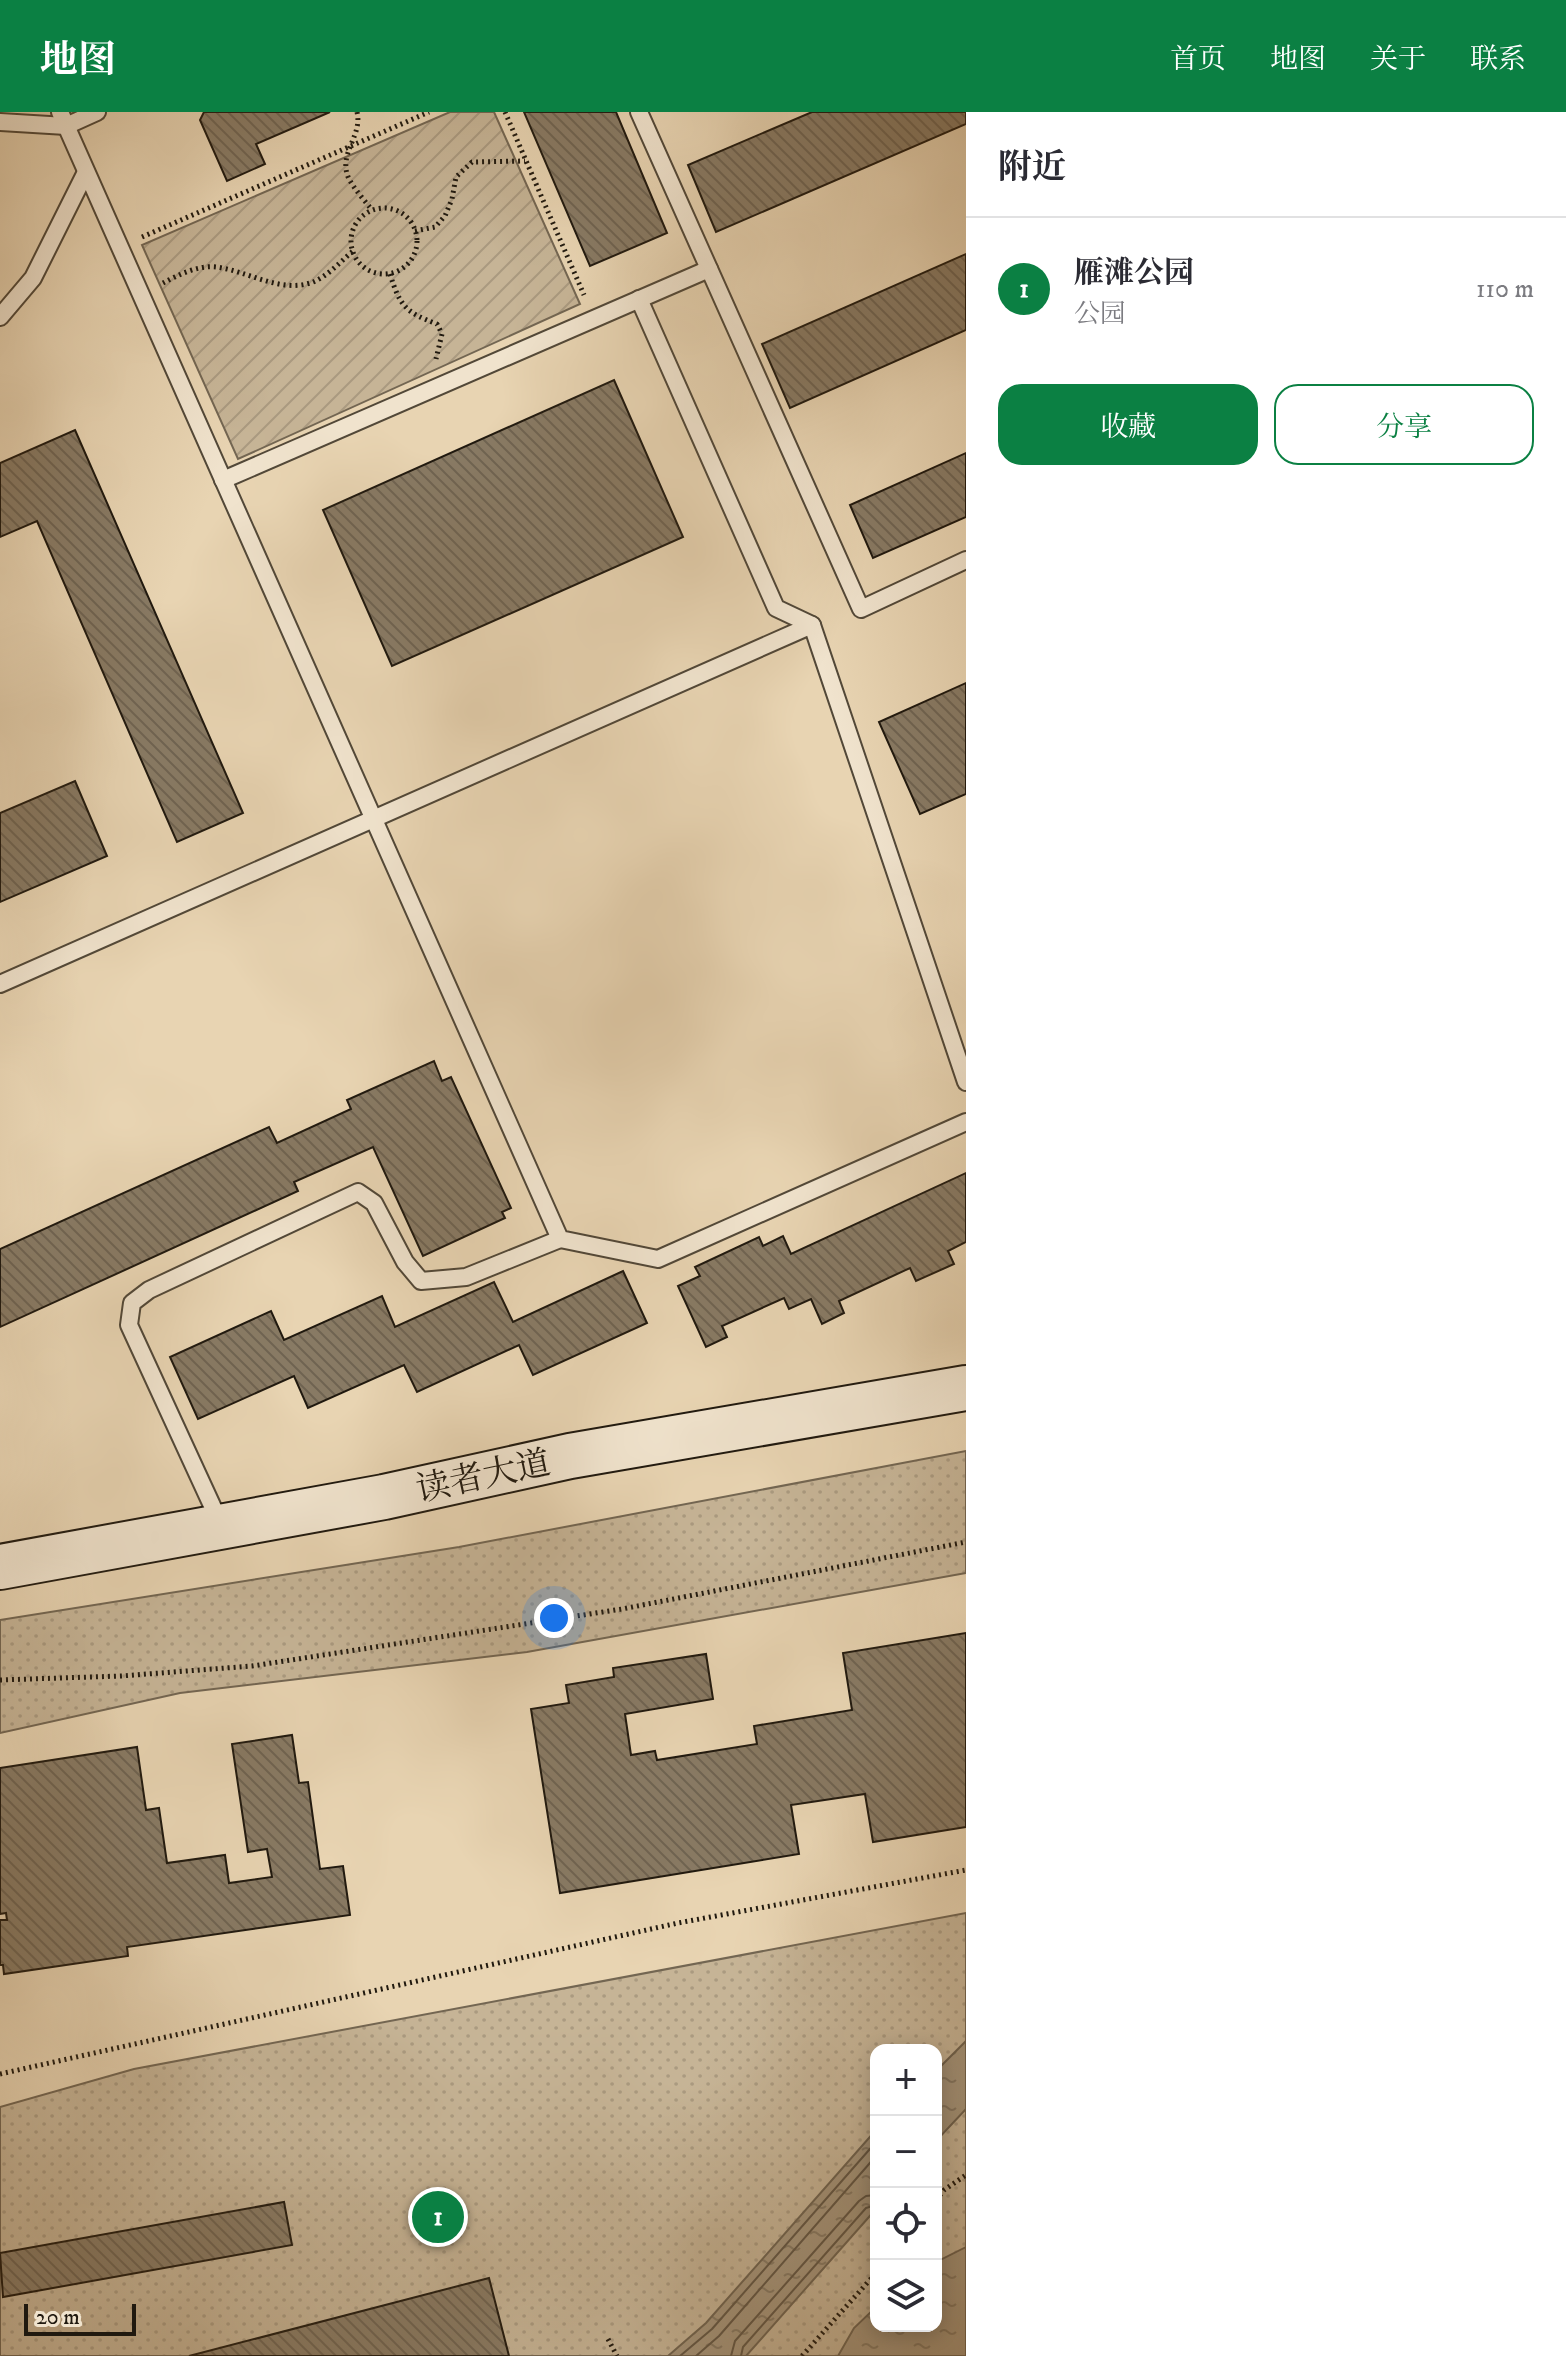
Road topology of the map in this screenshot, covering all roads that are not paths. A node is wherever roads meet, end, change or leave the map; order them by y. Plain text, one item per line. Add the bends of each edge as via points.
1 (97, 112) edge
2 (639, 112) edge
3 (63, 119) edge
4 (0, 122) edge
5 (86, 172) junction
6 (709, 269) junction
7 (639, 299) junction
8 (0, 317) edge
9 (223, 480) junction
10 (966, 560) edge
11 (812, 625) junction
12 (374, 820) junction
13 (0, 984) edge
14 (966, 1082) edge
15 (966, 1122) edge
16 (560, 1239) junction
17 (966, 1388) edge
18 (221, 1527) junction
19 (0, 1567) edge

1 - 3 lane
2 - 6 lane
3 - 4 lane
3 - 5 lane
5 - 8 lane via 33,278
5 - 9 lane
6 - 7 lane
6 - 10 lane via 861,609
7 - 9 lane
7 - 11 lane via 776,608
9 - 12 lane
11 - 12 lane
11 - 14 lane
12 - 13 lane
12 - 16 lane
15 - 16 lane via 658,1259
16 - 18 lane via 466,1277 421,1281 374,1203 358,1192 149,1290 132,1303 129,1325
17 - 18 main road, 读者大道 via 570,1456
18 - 19 main road, 读者大道

